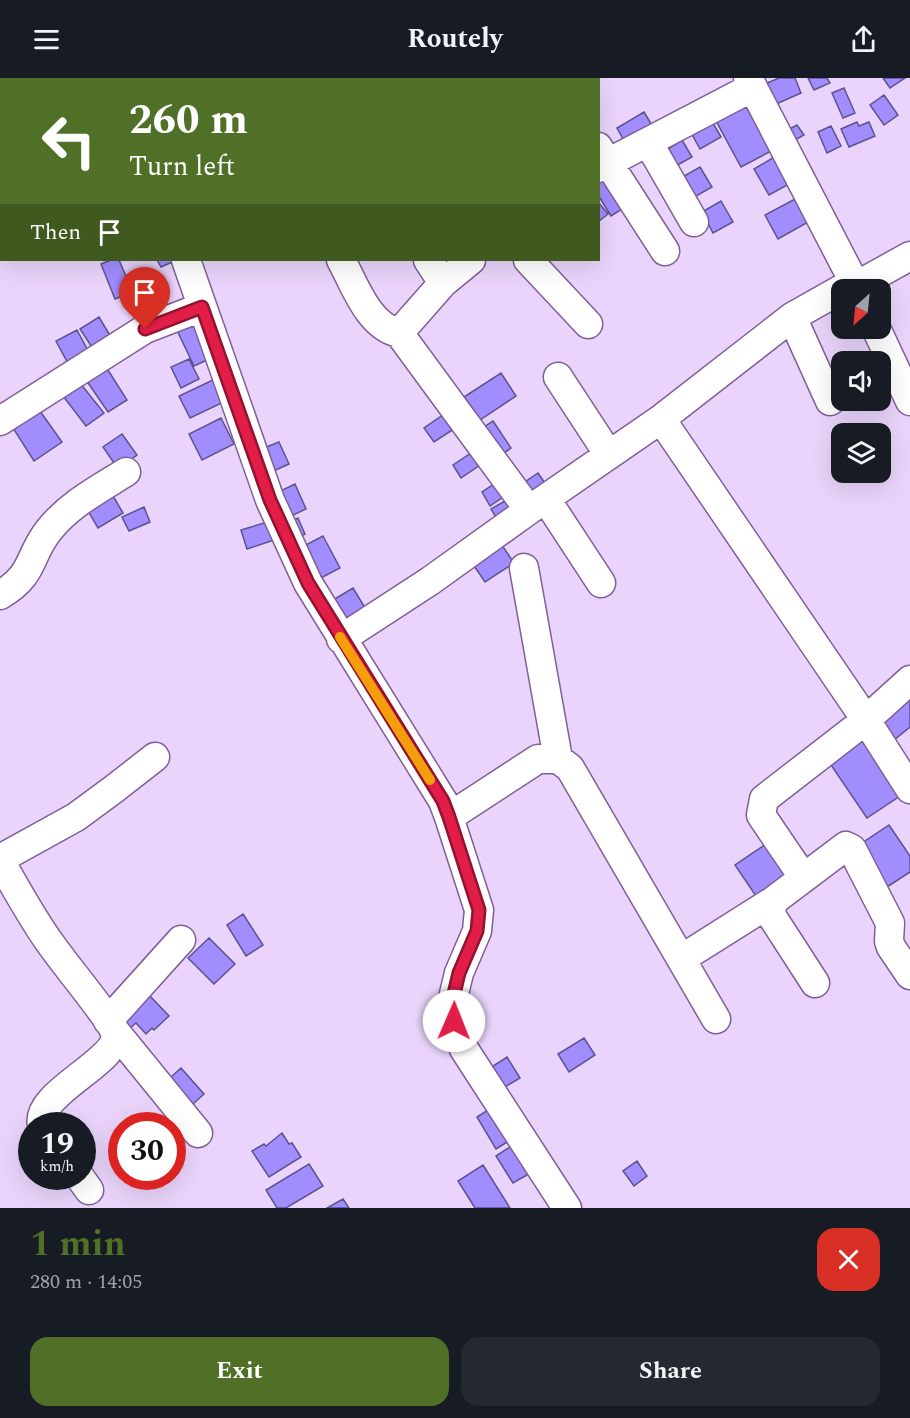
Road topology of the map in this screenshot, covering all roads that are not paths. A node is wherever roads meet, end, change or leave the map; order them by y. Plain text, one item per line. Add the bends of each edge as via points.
1 (750, 83) edge
2 (648, 142) junction
3 (601, 160) edge
4 (694, 222) dead end
5 (665, 251) dead end
6 (910, 256) edge
7 (186, 261) edge
8 (342, 261) edge
9 (429, 261) edge
10 (470, 261) edge
11 (529, 261) edge
12 (852, 279) edge
13 (869, 279) edge
14 (443, 283) junction
15 (831, 298) edge
16 (202, 307) junction
17 (792, 317) junction
18 (588, 324) dead end
19 (399, 333) junction
20 (881, 339) edge
21 (558, 377) dead end
22 (830, 401) dead end
23 (910, 401) edge
24 (661, 419) junction
25 (0, 422) edge
26 (609, 454) junction
27 (126, 472) dead end
28 (537, 504) junction
29 (524, 568) dead end
30 (601, 583) dead end
31 (0, 595) edge
32 (341, 639) junction
33 (910, 680) edge
34 (866, 720) junction
35 (155, 757) dead end
36 (558, 759) junction
37 (910, 789) edge
38 (449, 817) junction
39 (0, 860) edge
40 (803, 878) junction
41 (773, 901) junction
42 (182, 940) dead end
43 (681, 958) junction
44 (910, 975) edge
45 (815, 983) dead end
46 (716, 1019) dead end
47 (111, 1026) junction
48 (43, 1112) edge
49 (198, 1133) dead end
50 (567, 1208) edge

1 - 2 street
1 - 12 street
2 - 3 street
2 - 4 street
3 - 5 street
6 - 13 street
7 - 16 street
8 - 19 street via 370,313 388,331
9 - 14 street
10 - 14 street
11 - 18 street
14 - 19 street
15 - 17 street
16 - 25 street via 145,329
16 - 32 street via 270,500 308,583
17 - 22 street
17 - 24 street
19 - 28 street
20 - 23 street
21 - 26 street
24 - 26 street
24 - 34 street
26 - 28 street
27 - 31 street via 68,509 47,532 22,580
28 - 30 street
28 - 32 street
29 - 36 street
32 - 38 street via 443,801
33 - 34 street
34 - 37 street
34 - 40 street via 764,799 761,815
35 - 39 street via 76,817
36 - 38 street via 538,759
36 - 43 street via 570,768
38 - 50 street via 479,910 477,931 453,998 454,1021 464,1049
39 - 47 street via 49,942
40 - 41 street
40 - 44 street via 843,847 852,849 890,923 891,947
41 - 43 street
41 - 45 street via 773,918
42 - 47 street
43 - 46 street
47 - 48 street via 115,1040 107,1052 46,1105
47 - 49 street

